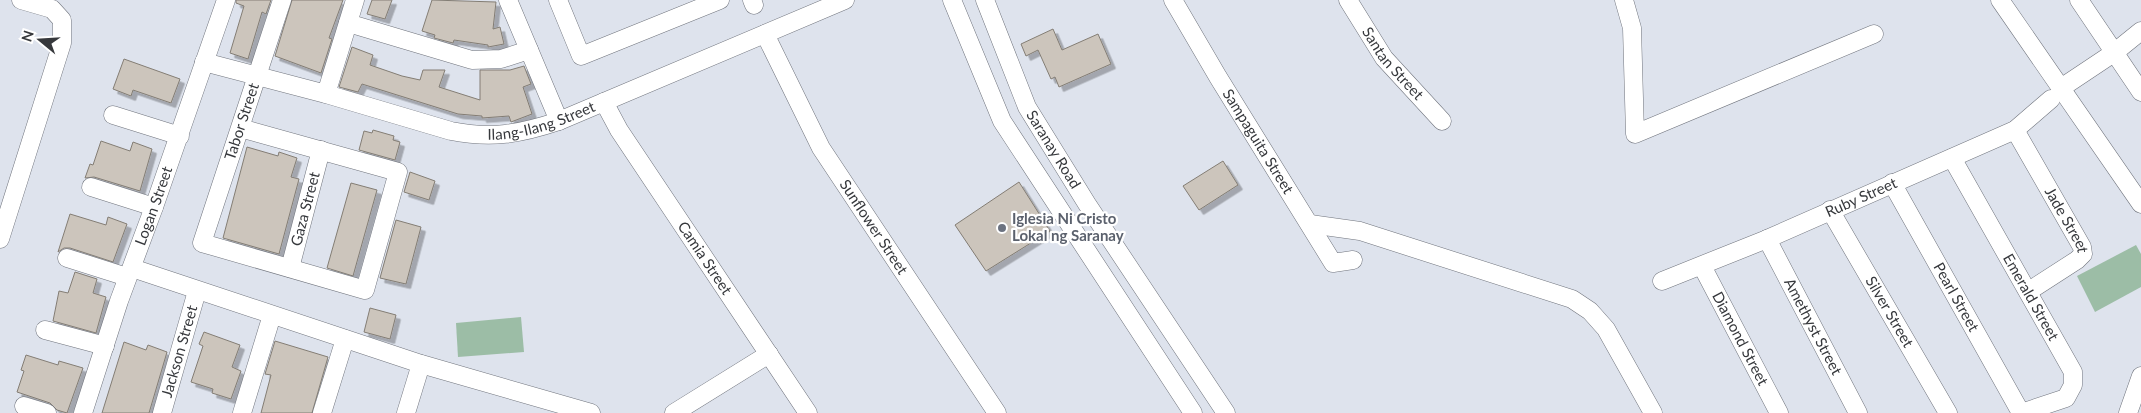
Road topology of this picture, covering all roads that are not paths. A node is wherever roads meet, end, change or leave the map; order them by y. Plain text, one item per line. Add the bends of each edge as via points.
1 (21, 0) edge
2 (226, 0) edge
3 (282, 0) edge
4 (355, 0) edge
5 (508, 0) edge
6 (558, 0) edge
7 (720, 0) edge
8 (845, 0) edge
9 (952, 0) edge
10 (985, 0) edge
11 (1173, 0) edge
12 (1348, 0) edge
13 (1624, 0) edge
14 (2000, 0) edge
15 (2079, 0) edge
16 (348, 23) junction
17 (2141, 31) edge
18 (765, 34) junction
19 (1874, 34) dead end
20 (529, 50) junction
21 (2115, 52) junction
22 (204, 62) junction
23 (258, 76) junction
24 (2141, 92) edge
25 (2056, 93) junction
26 (326, 94) junction
27 (604, 102) junction
28 (113, 114) dead end
29 (559, 121) junction
30 (1442, 121) dead end
31 (240, 128) junction
32 (2015, 130) junction
33 (180, 136) junction
34 (321, 150) junction
35 (1952, 158) junction
36 (1892, 183) junction
37 (91, 187) dead end
38 (2141, 204) edge
39 (154, 207) junction
40 (1830, 210) junction
41 (1310, 224) junction
42 (0, 239) edge
43 (1767, 239) junction
44 (67, 258) dead end
45 (1353, 260) dead end
46 (1702, 266) junction
47 (290, 268) junction
48 (129, 273) junction
49 (1662, 280) dead end
50 (198, 291) junction
51 (2029, 291) junction
52 (272, 315) junction
53 (45, 330) dead end
54 (345, 339) junction
55 (105, 346) junction
56 (769, 354) junction
57 (422, 364) junction
58 (2141, 376) edge
59 (24, 406) dead end
60 (2133, 407) edge
61 (567, 410) edge
62 (47, 413) edge
63 (83, 413) edge
64 (162, 413) edge
65 (242, 413) edge
66 (322, 413) edge
67 (406, 413) edge
68 (590, 413) edge
69 (674, 413) edge
70 (808, 413) edge
71 (997, 413) edge
72 (1193, 413) edge
73 (1226, 413) edge
74 (1653, 413) edge
75 (1779, 413) edge
76 (1858, 413) edge
77 (1948, 413) edge
78 (2021, 413) edge

1 - 42 street via 52,9 62,20 62,43
2 - 22 street, Logan Street
3 - 23 street, Tabor Street
4 - 16 street
5 - 20 street
6 - 7 street via 581,56
8 - 18 street, Ilang-Ilang Street
9 - 72 street, Saranay Road via 1002,121
10 - 73 street, Saranay Road via 1027,107 1087,204
11 - 41 street, Sampaguita Street
12 - 30 street, Santan Street via 1384,58
13 - 19 street via 1632,28 1635,134
14 - 25 street
15 - 21 street
16 - 20 street via 472,60 501,59
16 - 26 street
17 - 21 street, Ruby Street
18 - 27 street, Ilang-Ilang Street
18 - 71 street, Sunflower Street via 821,148
20 - 29 street
21 - 24 street
21 - 25 street, Ruby Street
22 - 23 street, Ilang-Ilang Street
22 - 33 street, Logan Street
23 - 26 street, Ilang-Ilang Street
23 - 31 street, Tabor Street
25 - 32 street, Ruby Street
25 - 38 street
26 - 29 street, Ilang-Ilang Street via 468,134 516,134
27 - 29 street, Ilang-Ilang Street
27 - 56 street, Camia Street via 619,130
28 - 33 street
31 - 34 street
31 - 47 street, Tabor Street via 202,243
32 - 35 street, Ruby Street
32 - 51 street, Jade Street via 2083,254
33 - 39 street, Logan Street
34 - 47 street, Gaza Street
34 - 47 street via 398,172 365,290
35 - 36 street, Ruby Street
35 - 51 street, Emerald Street
36 - 40 street, Ruby Street
36 - 78 street, Pearl Street
37 - 39 street
39 - 48 street, Logan Street
40 - 43 street, Ruby Street
40 - 77 street, Silver Street
41 - 45 street, Sampaguita Street via 1333,263
41 - 74 street via 1360,231 1572,299 1590,311 1606,329
43 - 46 street, Ruby Street
43 - 76 street, Amethyst Street
44 - 48 street
46 - 49 street, Ruby Street
46 - 75 street, Diamond Street
48 - 50 street
48 - 55 street, Logan Street
50 - 52 street
50 - 64 street, Jackson Street
51 - 78 street, Emerald Street via 2073,372 2073,385 2066,398
52 - 54 street
52 - 65 street
53 - 55 street
54 - 57 street
54 - 66 street
55 - 63 street, Logan Street
56 - 69 street
56 - 70 street, Camia Street
57 - 61 street
57 - 67 street
58 - 60 street
59 - 62 street
61 - 68 street

